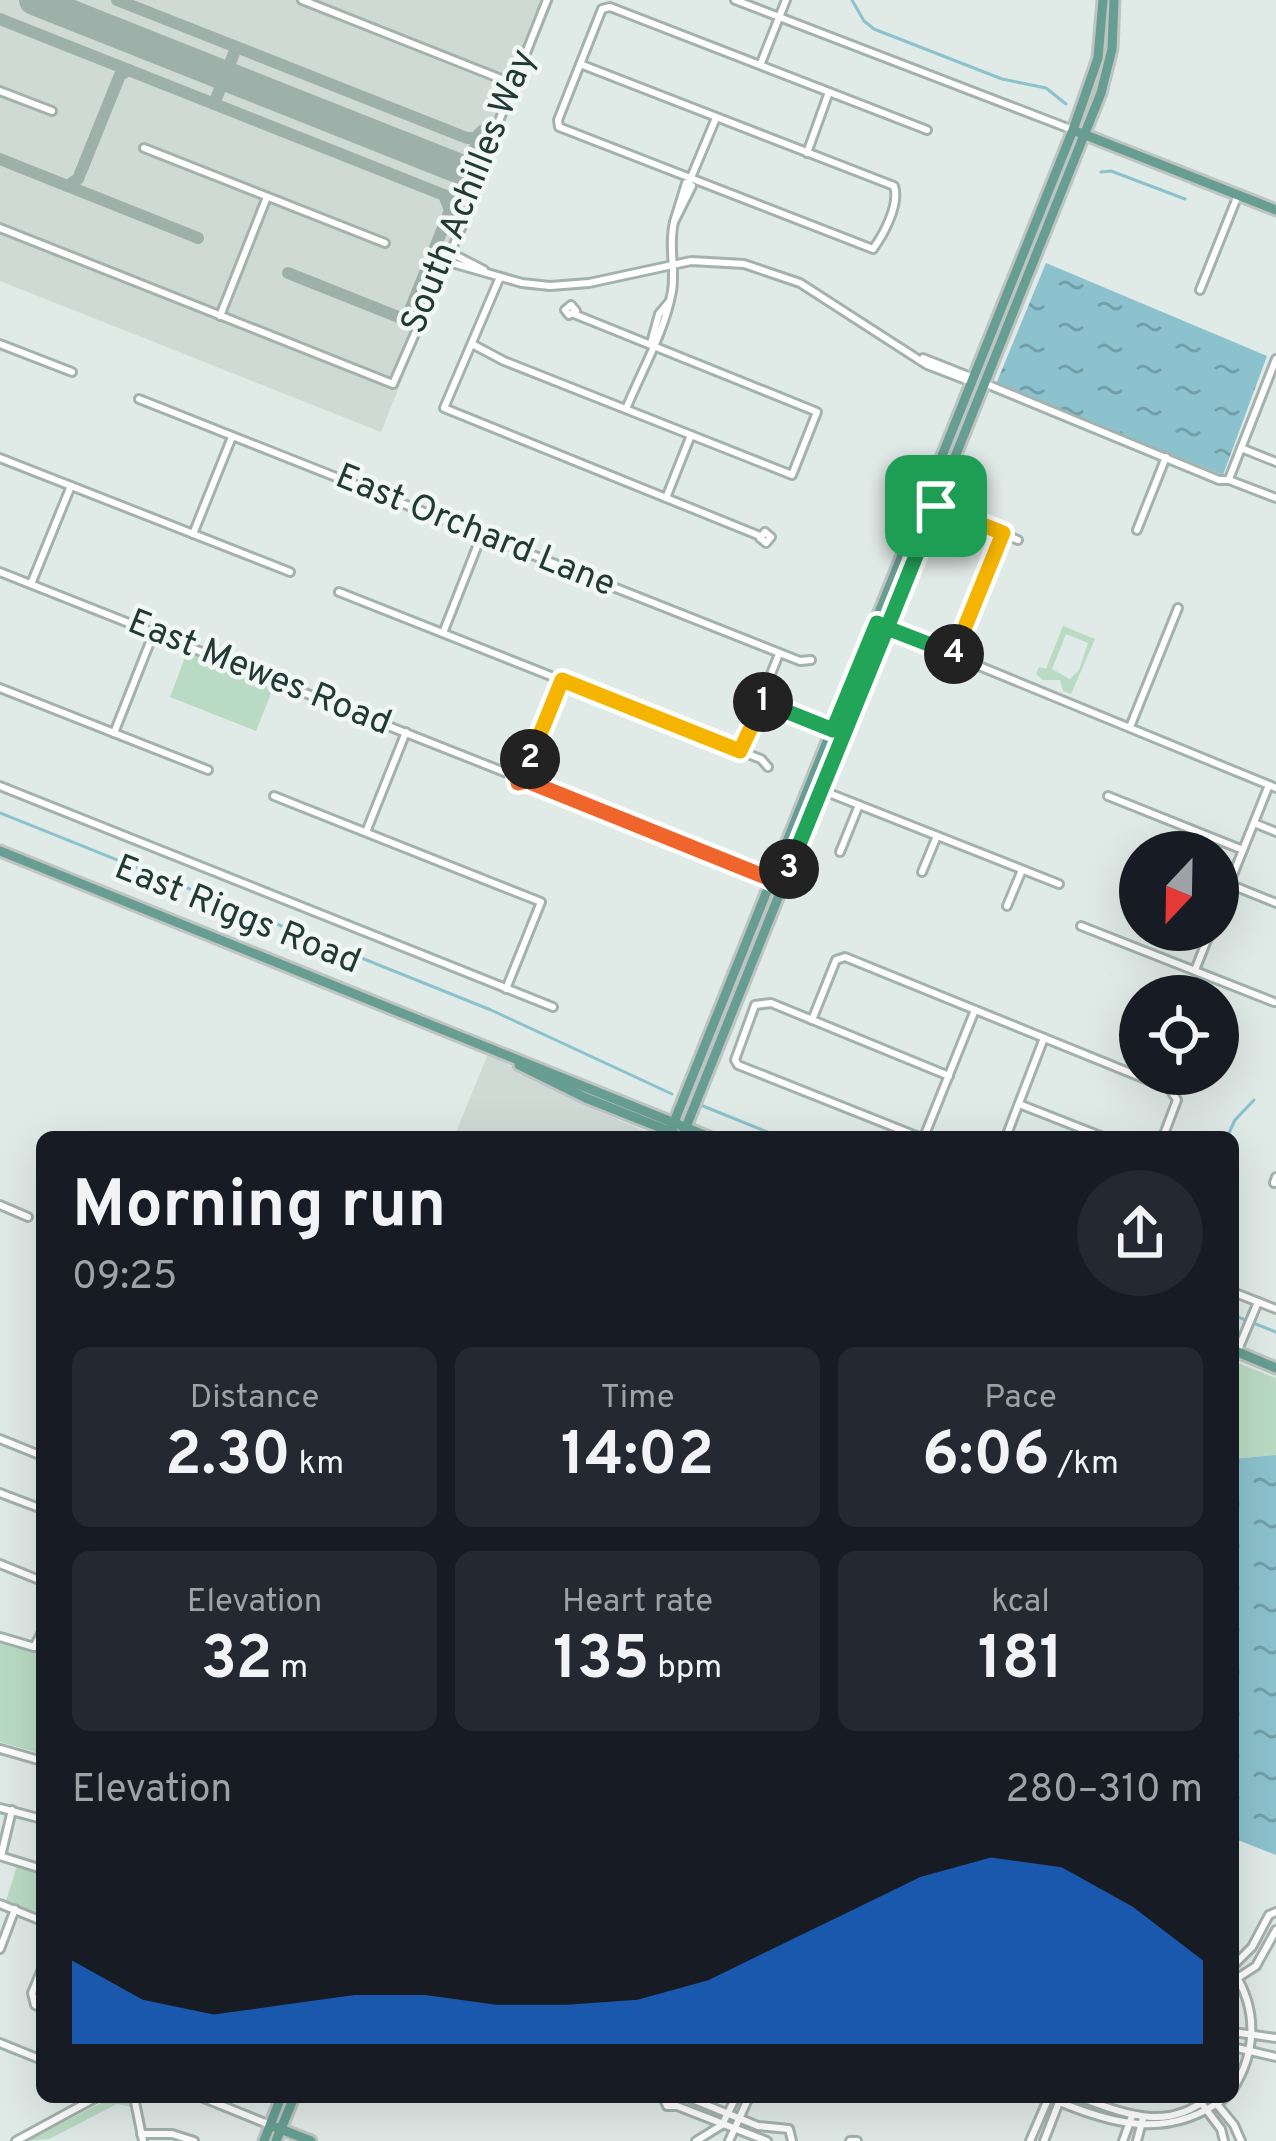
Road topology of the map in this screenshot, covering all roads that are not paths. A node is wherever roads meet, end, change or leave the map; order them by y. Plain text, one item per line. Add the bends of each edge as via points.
1 (302, 0) edge
2 (548, 0) edge
3 (735, 0) edge
4 (786, 0) edge
5 (1103, 0) edge
6 (1114, 0) edge
7 (779, 17) junction
8 (580, 64) junction
9 (760, 64) junction
10 (514, 84) junction
11 (0, 91) edge
12 (830, 92) junction
13 (52, 111) dead end
14 (716, 118) junction
15 (926, 130) dead end
16 (1078, 132) junction
17 (144, 148) dead end
18 (807, 153) junction
19 (690, 181) junction
20 (1238, 195) junction
21 (267, 196) junction
22 (1276, 209) edge
23 (0, 228) edge
24 (386, 243) dead end
25 (449, 257) junction
26 (672, 263) junction
27 (500, 278) junction
28 (1200, 290) dead end
29 (574, 314) dead end
30 (220, 316) junction
31 (0, 344) edge
32 (472, 344) junction
33 (651, 346) junction
34 (1276, 359) edge
35 (72, 372) dead end
36 (979, 381) junction
37 (1265, 386) junction
38 (1276, 390) edge
39 (139, 399) dead end
40 (626, 410) junction
41 (232, 435) junction
42 (691, 435) junction
43 (1241, 448) junction
44 (0, 458) edge
45 (1166, 458) junction
46 (1276, 462) edge
47 (1229, 480) junction
48 (70, 485) junction
49 (666, 498) junction
50 (1276, 498) edge
51 (936, 506) junction
52 (1137, 530) dead end
53 (1003, 533) junction
54 (193, 534) junction
55 (482, 534) junction
56 (760, 536) dead end
57 (1018, 540) dead end
58 (0, 572) edge
59 (290, 572) dead end
60 (32, 584) junction
61 (339, 592) dead end
62 (1178, 608) dead end
63 (882, 626) junction
64 (154, 632) junction
65 (442, 633) junction
66 (780, 652) junction
67 (954, 655) junction
68 (812, 660) dead end
69 (562, 680) junction
70 (0, 688) edge
71 (760, 701) junction
72 (1130, 728) junction
73 (406, 732) junction
74 (114, 733) junction
75 (838, 733) junction
76 (740, 751) junction
77 (768, 767) dead end
78 (208, 770) dead end
79 (522, 777) junction
80 (0, 786) edge
81 (1273, 786) edge
82 (816, 788) junction
83 (274, 796) dead end
84 (1108, 796) dead end
85 (859, 805) junction
86 (1254, 823) junction
87 (366, 832) junction
88 (1276, 832) edge
89 (937, 836) junction
90 (0, 850) edge
91 (1243, 850) junction
92 (840, 852) dead end
93 (1239, 860) edge
94 (1022, 870) junction
95 (922, 872) dead end
96 (778, 881) junction
97 (1059, 884) dead end
98 (1239, 888) edge
99 (1276, 903) edge
100 (1007, 906) dead end
101 (1081, 926) dead end
102 (1203, 951) edge
103 (1195, 970) junction
104 (506, 988) junction
105 (1274, 1002) edge
106 (553, 1007) dead end
107 (975, 1010) junction
108 (812, 1020) junction
109 (1044, 1038) junction
110 (949, 1076) junction
111 (1018, 1104) junction
112 (670, 1130) edge
113 (685, 1131) edge
114 (907, 1131) edge
115 (924, 1131) edge
116 (1008, 1131) edge
117 (1088, 1131) edge
118 (1165, 1131) edge
119 (0, 1205) edge
120 (28, 1217) dead end
121 (1239, 1294) edge
122 (1258, 1302) junction
123 (1276, 1309) edge
124 (1239, 1343) edge
125 (1239, 1353) edge
126 (1276, 1368) edge
127 (0, 1439) edge
128 (36, 1453) edge
129 (0, 1493) edge
130 (36, 1508) edge
131 (0, 1564) edge
132 (36, 1579) edge
133 (0, 1637) edge
134 (36, 1643) edge
135 (0, 1749) edge
136 (36, 1759) edge
137 (0, 1808) edge
138 (12, 1810) junction
139 (36, 1817) edge
140 (0, 1856) edge
141 (36, 1868) edge
142 (0, 1904) edge
143 (15, 1910) junction
144 (1276, 1912) edge
145 (36, 1919) edge
146 (1276, 1930) edge
147 (0, 1949) edge
148 (1239, 1966) edge
149 (1239, 1972) edge
150 (1239, 1984) edge
151 (1239, 2032) edge
152 (1252, 2032) junction
153 (1276, 2038) edge
154 (0, 2044) edge
155 (1239, 2048) edge
156 (1251, 2050) junction
157 (1276, 2057) edge
158 (36, 2058) edge
159 (1239, 2076) edge
160 (86, 2103) edge
161 (135, 2103) edge
162 (216, 2103) edge
163 (280, 2103) edge
164 (289, 2103) edge
165 (666, 2103) edge
166 (700, 2103) edge
167 (733, 2103) edge
168 (747, 2103) edge
169 (1046, 2103) edge
170 (1058, 2103) edge
171 (1069, 2103) edge
172 (1096, 2103) edge
173 (1202, 2104) joint
174 (1218, 2105) joint
175 (1209, 2112) junction
176 (728, 2116) junction
177 (1132, 2116) junction
178 (1144, 2118) junction
179 (741, 2119) junction
180 (722, 2125) junction
181 (275, 2127) junction
182 (1128, 2128) junction
183 (1141, 2130) junction
184 (736, 2131) junction
185 (142, 2138) edge
186 (16, 2141) edge
187 (194, 2141) edge
188 (264, 2141) edge
189 (275, 2141) edge
190 (311, 2141) edge
191 (696, 2141) edge
192 (729, 2141) edge
193 (767, 2141) edge
194 (792, 2141) edge
195 (1030, 2141) edge
196 (1044, 2141) edge
197 (1123, 2141) edge
198 (1137, 2141) edge
199 (1224, 2141) edge
200 (1241, 2141) edge

1 - 10 street
2 - 10 street, South Achilles Way
3 - 7 street
4 - 7 street
5 - 16 main road
6 - 16 main road via 1109,62
7 - 9 street
7 - 16 street
8 - 9 street via 604,7
8 - 14 street
8 - 19 street via 558,126
9 - 12 street
10 - 25 street, South Achilles Way
11 - 13 street
12 - 15 street
12 - 18 street
14 - 18 street
14 - 19 street
16 - 20 main road
16 - 36 main road
17 - 21 street
18 - 19 street via 894,186 894,206 873,249
19 - 26 street via 674,222
20 - 22 main road
20 - 28 street
21 - 24 street
21 - 30 street
23 - 30 street
25 - 27 street
25 - 30 street, South Achilles Way via 393,384
26 - 27 street via 571,286
26 - 33 street via 670,301
26 - 36 street via 744,263 784,276 927,365
27 - 32 street
29 - 33 street
31 - 35 street
32 - 40 street
32 - 49 street via 444,409
33 - 40 street
33 - 42 street via 817,412 792,476
34 - 37 street
36 - 45 street
36 - 51 main road
36 - 63 main road
37 - 38 street
37 - 43 street
39 - 41 street, East Orchard Lane
40 - 42 street
41 - 54 street
41 - 55 street, East Orchard Lane
42 - 49 street
43 - 46 street
43 - 47 street
44 - 48 street
45 - 47 street
45 - 52 street
47 - 50 street
48 - 54 street
48 - 60 street
49 - 56 street
51 - 53 street
51 - 63 main road
53 - 57 street
53 - 67 street
54 - 59 street
55 - 65 street
55 - 66 street, East Orchard Lane
58 - 60 street, East Mewes Road
60 - 64 street, East Mewes Road
61 - 65 street
62 - 72 street
63 - 67 street
63 - 75 main road
64 - 73 street, East Mewes Road
64 - 74 street
65 - 69 street
66 - 68 street, East Orchard Lane
66 - 71 street
67 - 72 street
69 - 76 street
69 - 79 street
70 - 74 street
71 - 75 street
71 - 76 street
72 - 81 street
73 - 79 street, East Mewes Road
73 - 87 street
74 - 78 street
75 - 82 main road
76 - 77 street
79 - 96 street, East Mewes Road
80 - 104 street
81 - 86 street
82 - 85 street
82 - 96 main road
83 - 87 street
84 - 91 street
85 - 89 street
85 - 92 street
86 - 88 street
86 - 91 street
87 - 104 street via 541,902
89 - 94 street
89 - 95 street
90 - 112 main road, East Riggs Road via 454,1032
91 - 93 street
94 - 97 street
94 - 100 street
96 - 112 main road
96 - 113 main road
98 - 99 street
101 - 103 street
102 - 103 street
103 - 105 street
104 - 106 street
107 - 108 street via 844,957
107 - 109 street
107 - 110 street
108 - 110 street
108 - 114 street via 759,1002 735,1060
109 - 111 street
109 - 118 street via 1170,1089 1177,1096
110 - 115 street
111 - 116 street
111 - 117 street
119 - 120 street
121 - 122 street
122 - 123 street
122 - 124 street
125 - 126 main road
127 - 128 street
129 - 130 street
131 - 132 street
133 - 134 street
135 - 136 street
137 - 138 street
138 - 139 street
138 - 140 street
140 - 141 street
142 - 143 street
143 - 145 street
143 - 147 street
144 - 148 street
146 - 149 street via 1260,1962
150 - 152 street
151 - 152 street
152 - 153 street
152 - 156 street
154 - 158 street
155 - 156 street
156 - 157 street
156 - 159 street
160 - 186 street
161 - 185 street
162 - 181 street
163 - 181 main road
164 - 181 main road
165 - 180 street
166 - 176 street
167 - 176 street
168 - 179 street
169 - 195 street
170 - 196 street
171 - 182 street
172 - 177 street
173 - 175 street
173 - 178 street
174 - 175 street
174 - 200 street
175 - 183 street via 1183,2126
175 - 199 street
176 - 179 street
176 - 180 street
177 - 178 street
177 - 182 street
178 - 183 street
179 - 184 street
179 - 194 street via 788,2129
180 - 184 street
180 - 191 street
181 - 188 main road
181 - 189 main road
181 - 190 main road
182 - 183 street
182 - 197 street
183 - 198 street
184 - 192 street
184 - 193 street
185 - 187 street

